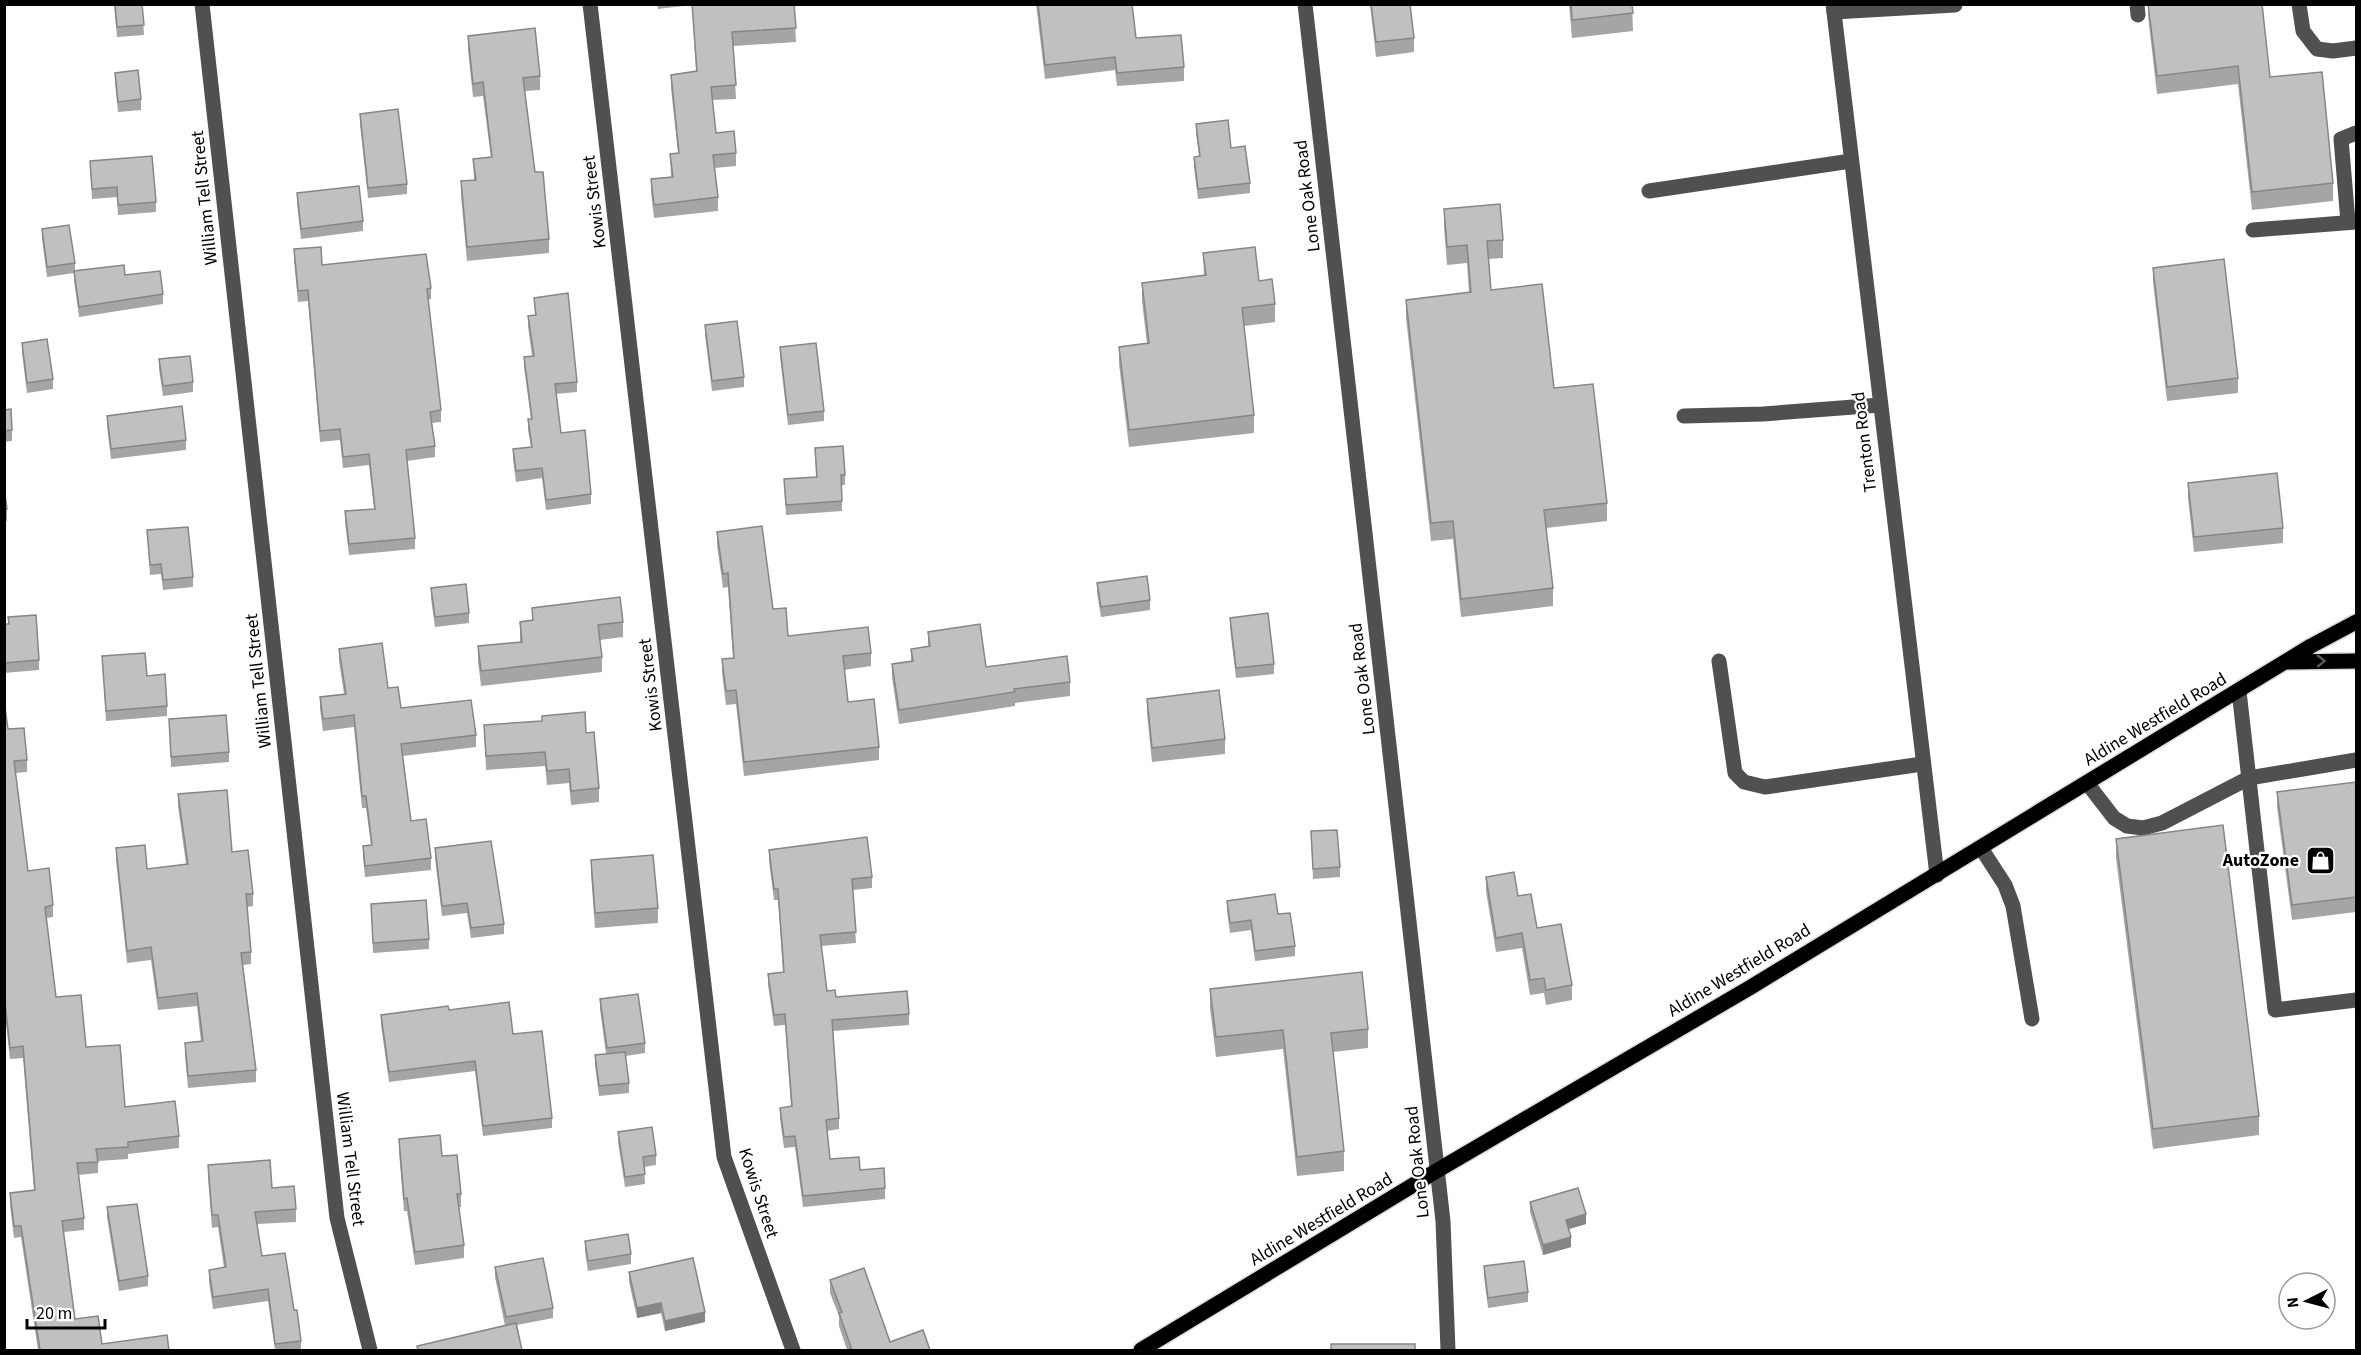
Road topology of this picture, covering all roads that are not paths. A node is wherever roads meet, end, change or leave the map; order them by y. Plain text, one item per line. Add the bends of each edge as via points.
1 (202, 4) edge
2 (590, 4) edge
3 (1305, 4) edge
4 (2299, 4) edge
5 (1954, 5) edge
6 (1833, 8) edge
7 (2356, 48) edge
8 (2356, 133) edge
9 (1851, 161) junction
10 (1648, 191) dead end
11 (2352, 222) edge
12 (2253, 230) dead end
13 (1880, 405) junction
14 (1684, 416) dead end
15 (2356, 622) edge
16 (1719, 661) dead end
17 (2356, 661) edge
18 (2286, 662) junction
19 (2239, 691) junction
20 (2356, 760) edge
21 (1922, 764) junction
22 (2249, 778) junction
23 (2087, 783) junction
24 (1981, 848) junction
25 (1936, 875) junction
26 (2356, 1000) edge
27 (2032, 1019) dead end
28 (1438, 1170) junction
29 (370, 1350) edge
30 (793, 1350) edge
31 (1141, 1350) edge
32 (1448, 1350) edge

1 - 29 street, William Tell Street via 337,1218
2 - 30 street, Kowis Street via 724,1157
3 - 28 street, Lone Oak Road
4 - 7 street via 2302,31 2317,49
5 - 6 street
6 - 9 street, Trenton Road
8 - 11 street via 2341,139
9 - 10 street
9 - 13 street, Trenton Road
11 - 12 street
13 - 14 street via 1774,414
13 - 21 street, Trenton Road
15 - 18 main road, Aldine Westfield Road
16 - 21 street via 1735,772 1744,782 1765,787
18 -> 17 main road
18 - 19 main road, Aldine Westfield Road
19 - 22 street
19 - 23 main road, Aldine Westfield Road
20 - 22 street
21 - 25 street, Trenton Road
22 - 23 street via 2162,823 2143,828 2127,826 2114,818
22 - 26 street via 2275,1010
23 - 24 main road, Aldine Westfield Road
24 - 25 main road, Aldine Westfield Road
24 - 27 street via 2005,885 2013,906
25 - 28 main road, Aldine Westfield Road
28 - 31 main road, Aldine Westfield Road
28 - 32 street, Lone Oak Road

